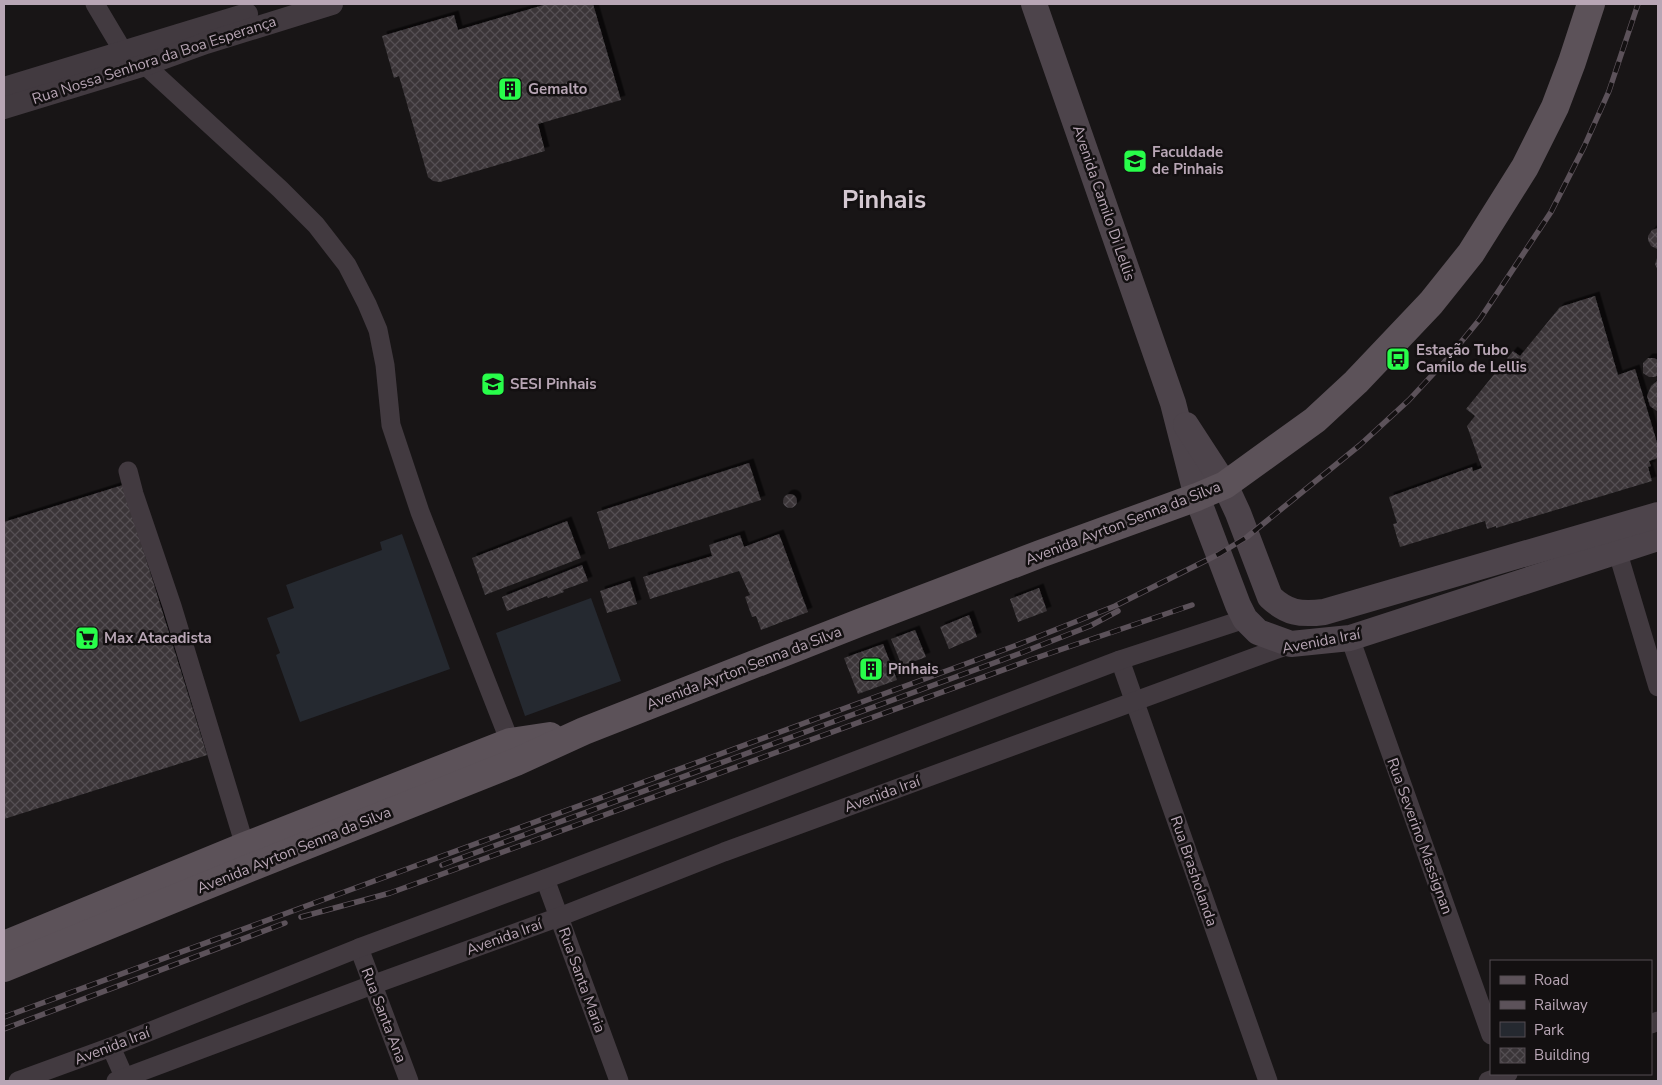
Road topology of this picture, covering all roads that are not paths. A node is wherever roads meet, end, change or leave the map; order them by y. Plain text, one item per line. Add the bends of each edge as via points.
1 (95, 4) edge
2 (281, 4) edge
3 (332, 4) edge
4 (1034, 4) edge
5 (1591, 4) edge
6 (123, 51) junction
7 (146, 65) junction
8 (4, 88) edge
9 (4, 108) edge
10 (1173, 403) junction
11 (128, 471) dead end
12 (1225, 485) junction
13 (1197, 497) junction
14 (1658, 515) edge
15 (1658, 538) edge
16 (1617, 550) junction
17 (1270, 597) joint
18 (1245, 619) junction
19 (1350, 638) junction
20 (1291, 644) junction
21 (1120, 660) junction
22 (1658, 687) edge
23 (1134, 701) junction
24 (584, 731) junction
25 (510, 742) junction
26 (244, 846) junction
27 (545, 879) junction
28 (559, 917) junction
29 (4, 945) edge
30 (359, 948) junction
31 (4, 968) edge
32 (372, 985) junction
33 (1490, 1032) edge
34 (110, 1047) junction
35 (122, 1080) edge
36 (18, 1081) edge
37 (409, 1081) edge
38 (618, 1081) edge
39 (1268, 1081) edge

1 - 6 street
2 - 6 street, Rua Nossa Senhora da Boa Esperança
3 - 7 street, Rua Nossa Senhora da Boa Esperança
4 - 10 main road, Avenida Camilo Di Lellis
5 - 12 main road, Avenida Ayrton Senna da Silva via 1554,107 1525,167 1471,253 1431,304 1356,382 1315,420
6 - 7 street
6 - 8 street, Rua Nossa Senhora da Boa Esperança
7 - 9 street, Rua Nossa Senhora da Boa Esperança
7 - 25 street via 316,225 347,265 378,330 385,365 390,425 420,512
10 - 12 main road, Avenida Camilo Di Lellis
10 - 13 main road, Avenida Camilo Di Lellis
11 - 26 street
12 - 13 main road, Avenida Ayrton Senna da Silva
12 - 17 main road, Avenida Camilo Di Lellis
13 - 18 main road, Avenida Camilo Di Lellis
13 - 24 main road, Avenida Ayrton Senna da Silva via 859,623
14 - 17 main road, Avenida Iraí via 1324,612 1294,612 1281,607
15 - 16 main road, Avenida Iraí
16 - 19 main road, Avenida Iraí
16 - 22 street
18 - 20 main road, Avenida Camilo Di Lellis via 1258,632
18 - 21 street, Avenida Iraí
19 - 20 main road, Avenida Iraí
19 - 33 street, Rua Severino Massignan
20 - 23 street, Avenida Iraí
21 - 23 street, Rua Brasholanda
21 - 27 street, Avenida Iraí
23 - 28 street, Avenida Iraí via 724,852
23 - 39 street, Rua Brasholanda
24 - 25 main road, Avenida Ayrton Senna da Silva
24 - 31 main road, Avenida Ayrton Senna da Silva via 516,762
25 - 26 main road, Avenida Ayrton Senna da Silva
26 - 29 main road, Avenida Ayrton Senna da Silva
27 - 28 street, Rua Santa Maria
27 - 30 street, Avenida Iraí
28 - 32 street, Avenida Iraí
28 - 38 street, Rua Santa Maria
30 - 32 street, Rua Santa Ana
30 - 34 street, Avenida Iraí
32 - 35 street, Avenida Iraí
32 - 37 street, Rua Santa Ana
34 - 35 street
34 - 36 street, Avenida Iraí

